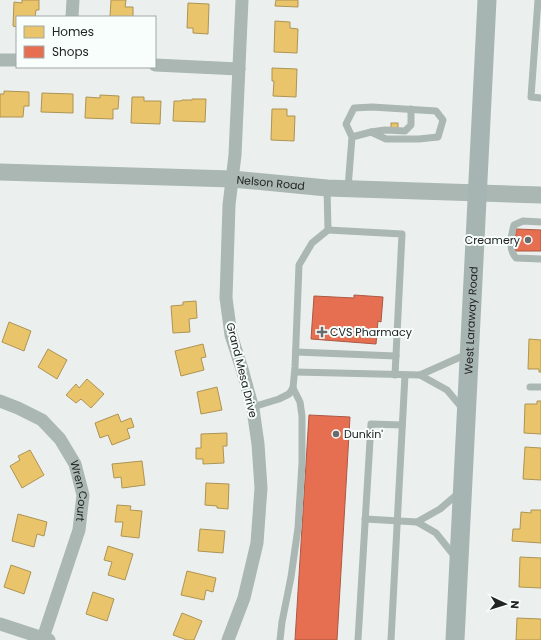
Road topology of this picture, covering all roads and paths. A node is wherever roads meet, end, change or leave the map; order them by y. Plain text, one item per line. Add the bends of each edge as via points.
1 (73, 0) edge
2 (242, 0) edge
3 (487, 0) edge
4 (538, 0) edge
5 (72, 16) edge
6 (0, 60) edge
7 (16, 60) edge
8 (156, 65) edge
9 (239, 69) junction
10 (541, 98) edge
11 (411, 109) junction
12 (371, 132) junction
13 (352, 137) junction
14 (0, 172) edge
15 (232, 179) junction
16 (327, 188) junction
17 (348, 188) junction
18 (477, 193) junction
19 (541, 195) edge
20 (541, 222) edge
21 (328, 230) junction
22 (541, 259) edge
23 (296, 352) junction
24 (469, 353) junction
25 (396, 356) junction
26 (294, 372) junction
27 (395, 375) junction
28 (405, 375) junction
29 (420, 375) junction
30 (530, 387) dead end
31 (541, 387) edge
32 (293, 388) junction
33 (0, 401) edge
34 (252, 406) junction
35 (466, 414) junction
36 (402, 425) junction
37 (463, 490) junction
38 (365, 519) junction
39 (397, 521) junction
40 (417, 522) junction
41 (459, 561) junction
42 (0, 624) edge
43 (46, 639) edge
44 (228, 640) edge
45 (280, 640) edge
46 (358, 640) edge
47 (391, 640) edge
48 (455, 640) edge

1 - 5 street
2 - 9 street, Grand Mesa Drive
3 - 18 main road, West Laraway Road
4 - 10 lane via 532,97
6 - 7 street
8 - 9 street
9 - 15 street, Grand Mesa Drive
11 - 12 lane via 411,125 405,131
11 - 12 lane via 436,111 443,120 438,137 386,139
11 - 13 lane via 354,108 346,124
12 - 13 lane
13 - 17 lane
14 - 15 street, Nelson Road
15 - 16 street, Nelson Road
15 - 34 street, Grand Mesa Drive via 226,298 230,336
16 - 17 street, Nelson Road
16 - 21 lane
17 - 18 street, Nelson Road
18 - 19 street, Nelson Road
18 - 24 main road, West Laraway Road
20 - 22 lane via 523,221 514,225 510,237 512,253 516,258
21 - 23 lane via 312,242 299,265
21 - 25 lane via 402,234
23 - 25 lane
23 - 26 lane
24 - 29 lane
24 - 35 main road, West Laraway Road
25 - 27 lane
26 - 27 lane
26 - 32 lane
27 - 28 lane
28 - 29 lane
28 - 36 lane
29 - 35 lane via 447,390
30 - 31 lane
32 - 34 lane via 289,394 279,399
32 - 45 lane via 300,402 302,416 302,463 298,528
33 - 43 street, Wren Court via 42,420 60,439 75,464 83,495 79,530
34 - 44 street, Grand Mesa Drive via 261,488 257,543 244,598
35 - 37 main road, West Laraway Road
36 - 38 lane via 370,424
36 - 39 lane
37 - 40 lane via 440,509
37 - 41 main road, West Laraway Road
38 - 39 lane
38 - 46 lane
39 - 40 lane
39 - 47 lane
40 - 41 lane via 436,533
41 - 48 main road, West Laraway Road
42 - 43 street

